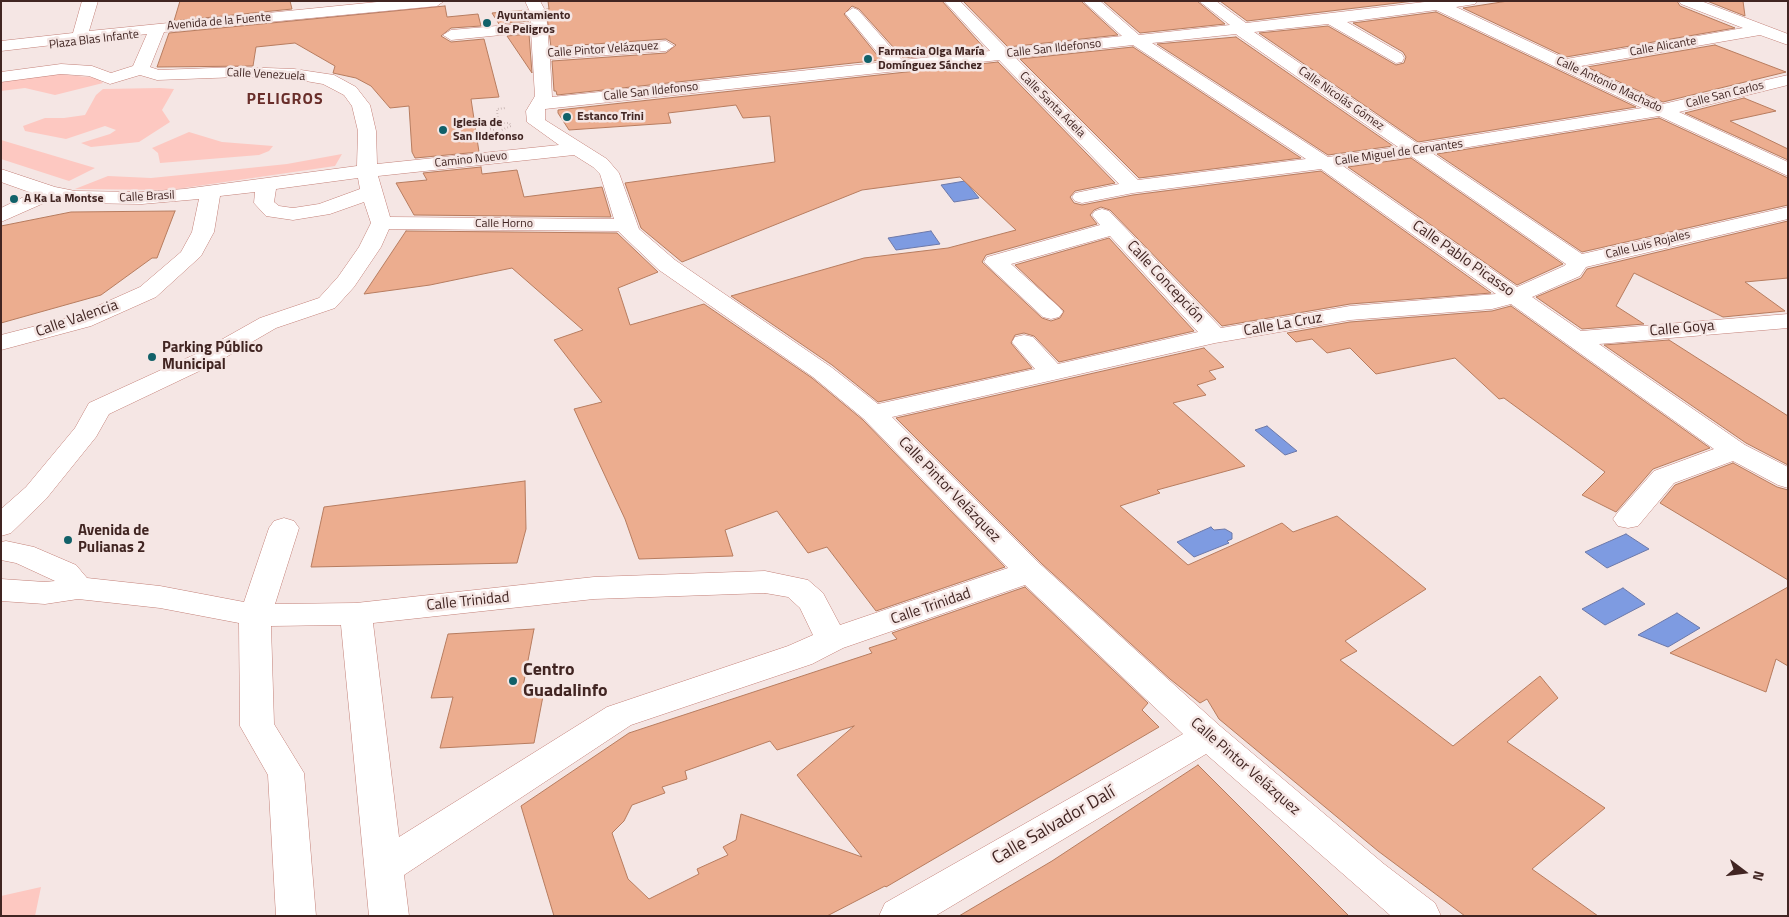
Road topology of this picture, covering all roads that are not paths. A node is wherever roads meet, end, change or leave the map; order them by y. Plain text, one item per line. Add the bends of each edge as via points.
1 (90, 1) edge
2 (256, 1) edge
3 (437, 1) edge
4 (532, 1) edge
5 (951, 1) edge
6 (1090, 1) edge
7 (1206, 1) edge
8 (1470, 1) edge
9 (1686, 1) edge
10 (329, 3) dead end
11 (1435, 4) edge
12 (347, 10) junction
13 (853, 14) dead end
14 (1331, 19) junction
15 (249, 20) junction
16 (538, 28) junction
17 (1242, 29) junction
18 (157, 30) junction
19 (1788, 30) edge
20 (1766, 32) junction
21 (451, 35) dead end
22 (80, 36) junction
23 (1136, 40) junction
24 (1788, 40) edge
25 (1, 46) edge
26 (666, 46) dead end
27 (1, 54) edge
28 (1002, 54) junction
29 (540, 55) junction
30 (1396, 58) dead end
31 (1565, 64) junction
32 (898, 65) junction
33 (140, 69) junction
34 (1, 77) edge
35 (1783, 85) edge
36 (538, 104) junction
37 (1663, 110) junction
38 (575, 149) junction
39 (1416, 151) junction
40 (1325, 163) junction
41 (1788, 170) edge
42 (1, 175) edge
43 (369, 182) junction
44 (266, 184) junction
45 (1133, 187) junction
46 (50, 192) junction
47 (211, 192) junction
48 (1788, 214) edge
49 (1, 216) edge
50 (382, 223) junction
51 (626, 225) junction
52 (1114, 228) junction
53 (1578, 262) junction
54 (1516, 296) junction
55 (1051, 312) dead end
56 (1788, 321) edge
57 (1215, 336) junction
58 (1577, 339) junction
59 (1024, 342) dead end
60 (1, 343) edge
61 (1053, 373) junction
62 (873, 413) junction
63 (1735, 451) junction
64 (1788, 479) edge
65 (1628, 519) dead end
66 (284, 528) dead end
67 (2, 545) edge
68 (1030, 572) junction
69 (78, 588) junction
70 (1, 590) edge
71 (255, 614) junction
72 (356, 614) junction
73 (832, 640) junction
74 (1208, 736) junction
75 (383, 868) junction
76 (296, 916) edge
77 (389, 916) edge
78 (899, 916) edge
79 (1421, 916) edge

1 - 22 street
2 - 15 street
3 - 12 street, Avenida de la Fuente
4 - 16 street, Calle Pintor Velázquez via 538,12
5 - 28 street, Calle Santa Adela
6 - 23 street, Calle Pablo Picasso
7 - 17 street, Calle Nicolás Gómez via 1240,24
8 - 11 street, Calle San Ildefonso
9 - 20 street
10 - 12 street
11 - 14 street, Calle San Ildefonso
11 - 31 street, Calle Antonio Machado
12 - 15 street, Avenida de la Fuente
13 - 32 street
14 - 17 street, Calle San Ildefonso
14 - 30 street
15 - 18 street, Avenida de la Fuente
16 - 21 street
16 - 29 street, Calle Pintor Velázquez
17 - 23 street, Calle San Ildefonso
17 - 39 street, Calle Nicolás Gómez
18 - 22 street, Avenida de la Fuente
18 - 27 street, Plaza Blas Infante
18 - 33 street, Plaza Blas Infante
19 - 20 street, Calle Alicante
20 - 24 street
20 - 31 street, Calle Alicante
22 - 25 street, Avenida de la Fuente
23 - 28 street, Calle San Ildefonso
23 - 40 street, Calle Pablo Picasso
26 - 29 street, Calle Pintor Velázquez
28 - 32 street, Calle San Ildefonso
28 - 45 street, Calle Santa Adela
29 - 36 street, Calle Pintor Velázquez via 544,96
31 - 37 street, Calle Antonio Machado
32 - 36 street, Calle San Ildefonso
33 - 34 street, Plaza Blas Infante via 110,79 92,71 61,69
33 - 43 street, Calle Venezuela via 157,75 239,72 328,79 350,91 361,104 367,131
35 - 37 street, Calle San Carlos
36 - 38 street, Calle Pintor Velázquez via 536,122
37 - 39 street, Calle Miguel de Cervantes
37 - 41 street, Calle Antonio Machado
38 - 43 street, Camino Nuevo
38 - 51 street, Calle Pintor Velázquez via 600,163 609,173
39 - 40 street, Calle Miguel de Cervantes
39 - 53 street, Calle Nicolás Gómez
40 - 45 street, Calle Miguel de Cervantes
40 - 54 street, Calle Pablo Picasso
42 - 46 street, Calle Brasil
43 - 44 street, Calle Brasil
43 - 44 street via 323,210 293,214 273,212 264,203
43 - 50 street, Calle Venezuela
44 - 47 street, Calle Brasil
45 - 52 street, Calle Concepción via 1082,196
46 - 47 street, Calle Brasil via 108,198
46 - 49 street
47 - 60 street, Calle Valencia via 203,232 190,256 148,292 84,321
48 - 53 street, Calle Luis Rojales
50 - 51 street, Calle Horno
50 - 67 street via 346,282 327,303 268,323 205,359 98,409 87,431 36,493
51 - 62 street, Calle Pintor Velázquez via 629,232 667,266 822,372
52 - 55 street, Calle Concepción via 995,262
52 - 57 street, Calle Concepción
53 - 54 street, Calle Luis Rojales via 1572,271
54 - 57 street, Calle La Cruz via 1492,302 1350,312
54 - 58 street, Calle Pablo Picasso
56 - 58 street, Calle Goya
57 - 61 street, Calle La Cruz
58 - 63 street, Calle Pablo Picasso
59 - 61 street
61 - 62 street, Calle La Cruz
62 - 68 street, Calle Pintor Velázquez
63 - 64 street, Calle Pablo Picasso
63 - 65 street via 1664,477
66 - 71 street
67 - 69 street via 65,572
68 - 73 street, Calle Trinidad
68 - 74 street, Calle Pintor Velázquez
69 - 70 street, Calle Trinidad via 45,593
69 - 71 street, Calle Trinidad via 160,597
71 - 72 street, Calle Trinidad
71 - 76 street via 257,726 286,773
72 - 73 street, Calle Trinidad via 594,588 765,582 797,588 812,601
72 - 75 street
73 - 75 street, Calle Trinidad via 800,655 619,716
74 - 78 street, Calle Salvador Dalí
74 - 79 street, Calle Pintor Velázquez
75 - 77 street

